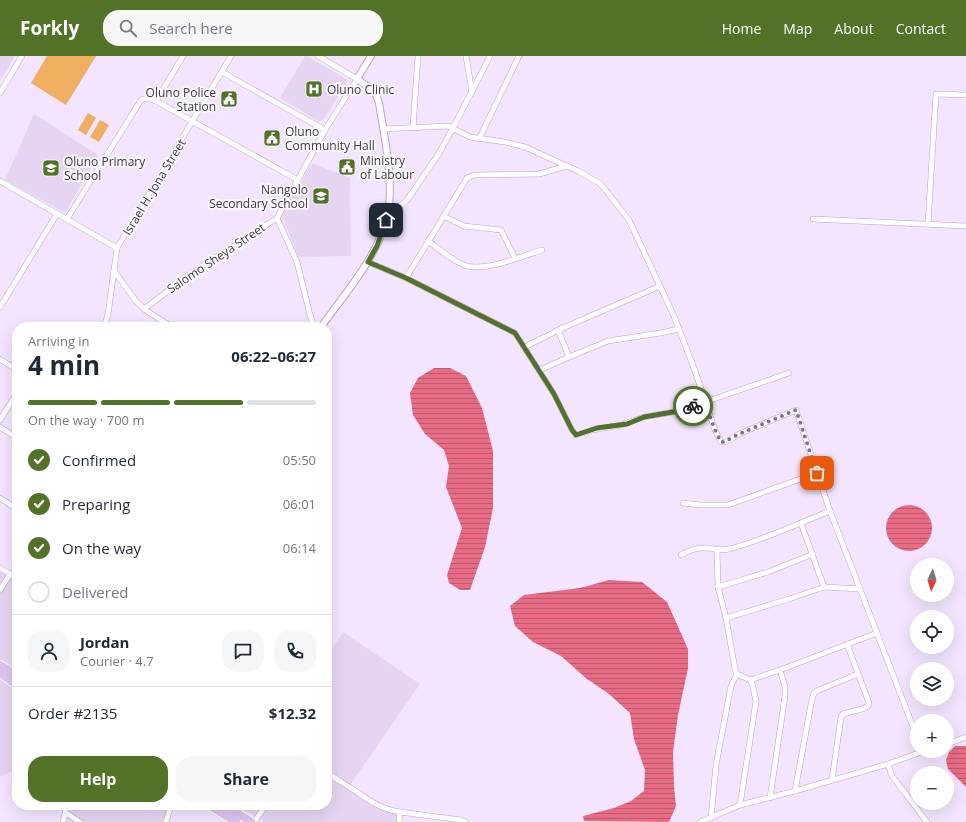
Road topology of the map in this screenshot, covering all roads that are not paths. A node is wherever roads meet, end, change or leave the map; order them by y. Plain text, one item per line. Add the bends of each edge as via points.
1 (22, 56) edge
2 (183, 56) edge
3 (231, 56) edge
4 (318, 56) edge
5 (371, 56) edge
6 (418, 56) edge
7 (466, 56) edge
8 (490, 56) edge
9 (519, 56) edge
10 (222, 72) junction
11 (357, 79) junction
12 (472, 92) junction
13 (0, 93) edge
14 (966, 95) edge
15 (156, 101) junction
16 (193, 121) junction
17 (413, 127) junction
18 (383, 128) junction
19 (453, 128) junction
20 (325, 130) junction
21 (479, 139) junction
22 (566, 166) junction
23 (298, 180) junction
24 (0, 181) edge
25 (388, 210) junction
26 (58, 214) junction
27 (443, 216) junction
28 (277, 218) junction
29 (67, 219) junction
30 (813, 220) dead end
31 (928, 224) junction
32 (966, 226) edge
33 (428, 241) junction
34 (117, 248) junction
35 (542, 250) dead end
36 (515, 258) junction
37 (368, 262) junction
38 (114, 271) junction
39 (406, 278) junction
40 (660, 286) junction
41 (0, 307) edge
42 (144, 309) junction
43 (106, 322) edge
44 (164, 322) edge
45 (312, 322) edge
46 (325, 322) edge
47 (679, 329) junction
48 (558, 330) junction
49 (524, 348) junction
50 (568, 357) junction
51 (0, 359) edge
52 (12, 367) edge
53 (540, 370) junction
54 (789, 373) dead end
55 (12, 401) edge
56 (705, 402) junction
57 (0, 420) edge
58 (0, 427) edge
59 (12, 435) edge
60 (817, 473) junction
61 (0, 498) edge
62 (683, 503) dead end
63 (12, 506) edge
64 (830, 511) junction
65 (801, 523) junction
66 (717, 550) junction
67 (813, 554) junction
68 (681, 555) dead end
69 (0, 568) edge
70 (10, 574) joint
71 (718, 587) junction
72 (824, 587) junction
73 (860, 589) junction
74 (0, 590) edge
75 (726, 618) junction
76 (877, 633) junction
77 (847, 644) junction
78 (0, 665) edge
79 (780, 670) junction
80 (12, 672) edge
81 (0, 673) edge
82 (737, 674) junction
83 (858, 674) junction
84 (750, 680) junction
85 (12, 681) edge
86 (910, 719) edge
87 (966, 737) edge
88 (954, 741) edge
89 (910, 756) edge
90 (888, 764) junction
91 (332, 776) edge
92 (832, 780) junction
93 (795, 791) junction
94 (770, 798) junction
95 (740, 805) junction
96 (66, 810) edge
97 (170, 810) edge
98 (216, 810) edge
99 (233, 810) edge
100 (262, 810) edge
101 (400, 812) junction
102 (66, 813) junction
103 (711, 818) junction
104 (63, 822) edge
105 (80, 822) edge
106 (166, 822) edge
107 (236, 822) edge
108 (253, 822) edge
109 (399, 822) edge
110 (466, 822) edge
111 (700, 822) edge
112 (927, 822) edge

1 - 13 street
2 - 15 street
3 - 10 street, Israel H. Jona Street
4 - 11 street
5 - 11 street
6 - 17 street
7 - 12 street
8 - 12 street
9 - 21 street
10 - 16 street, Israel H. Jona Street
10 - 20 street
11 - 18 street via 375,92
11 - 20 street, Salomo Sheya Street
12 - 19 street
14 - 31 street via 936,94
15 - 16 street
15 - 29 street via 147,98 141,100
16 - 23 street
16 - 34 street, Israel H. Jona Street
17 - 18 street
17 - 19 street
18 - 25 street via 390,180
19 - 21 street via 466,136
19 - 25 street via 407,200 400,207
20 - 23 street, Salomo Sheya Street
21 - 22 street via 525,147
22 - 27 street via 539,174 470,176
22 - 40 street via 599,183 608,192 628,220
23 - 28 street, Salomo Sheya Street
24 - 26 street
25 - 37 street via 377,246
26 - 29 street
26 - 41 street
27 - 33 street
27 - 36 street via 464,226 501,230
28 - 42 street, Salomo Sheya Street via 189,275
28 - 45 street via 298,265
29 - 34 street
30 - 31 street
31 - 32 street
33 - 36 street via 460,264 470,267 483,267
33 - 39 street
34 - 38 street, Israel H. Jona Street
35 - 36 street
37 - 39 street
37 - 46 street
38 - 42 street
38 - 43 street, Israel H. Jona Street
39 - 49 street via 510,329
40 - 47 street
40 - 48 street
42 - 44 street
47 - 50 street via 608,341
47 - 56 street
48 - 49 street
48 - 50 street
49 - 53 street
50 - 53 street
51 - 52 street
53 - 56 street via 576,435
54 - 56 street
55 - 57 street
56 - 60 street via 721,442 796,410
58 - 59 street
60 - 62 street via 728,505
60 - 64 street
61 - 63 street
64 - 65 street
64 - 73 street
65 - 66 street via 730,549
65 - 67 street
66 - 68 street via 706,548
66 - 71 street
67 - 71 street via 768,572
67 - 72 street
69 - 70 street
70 - 74 street
71 - 75 street
72 - 73 street
72 - 75 street
73 - 76 street
75 - 82 street
76 - 77 street
76 - 86 street
77 - 79 street
77 - 83 street
78 - 80 main road
79 - 84 street
79 - 94 street via 785,696
81 - 85 main road
82 - 84 street
82 - 103 street via 731,686 719,751
83 - 92 street via 869,703 868,706 841,716
83 - 93 street via 814,693
84 - 95 street via 756,705
87 - 88 street
89 - 90 street
90 - 92 street
90 - 112 street via 892,776
91 - 101 street via 370,802 390,811
92 - 93 street
93 - 94 street
94 - 95 street
95 - 103 street
96 - 102 street
97 - 106 street
98 - 107 main road
99 - 108 main road
100 - 108 street
101 - 109 street
101 - 110 street
102 - 104 street
102 - 105 street
103 - 111 street

